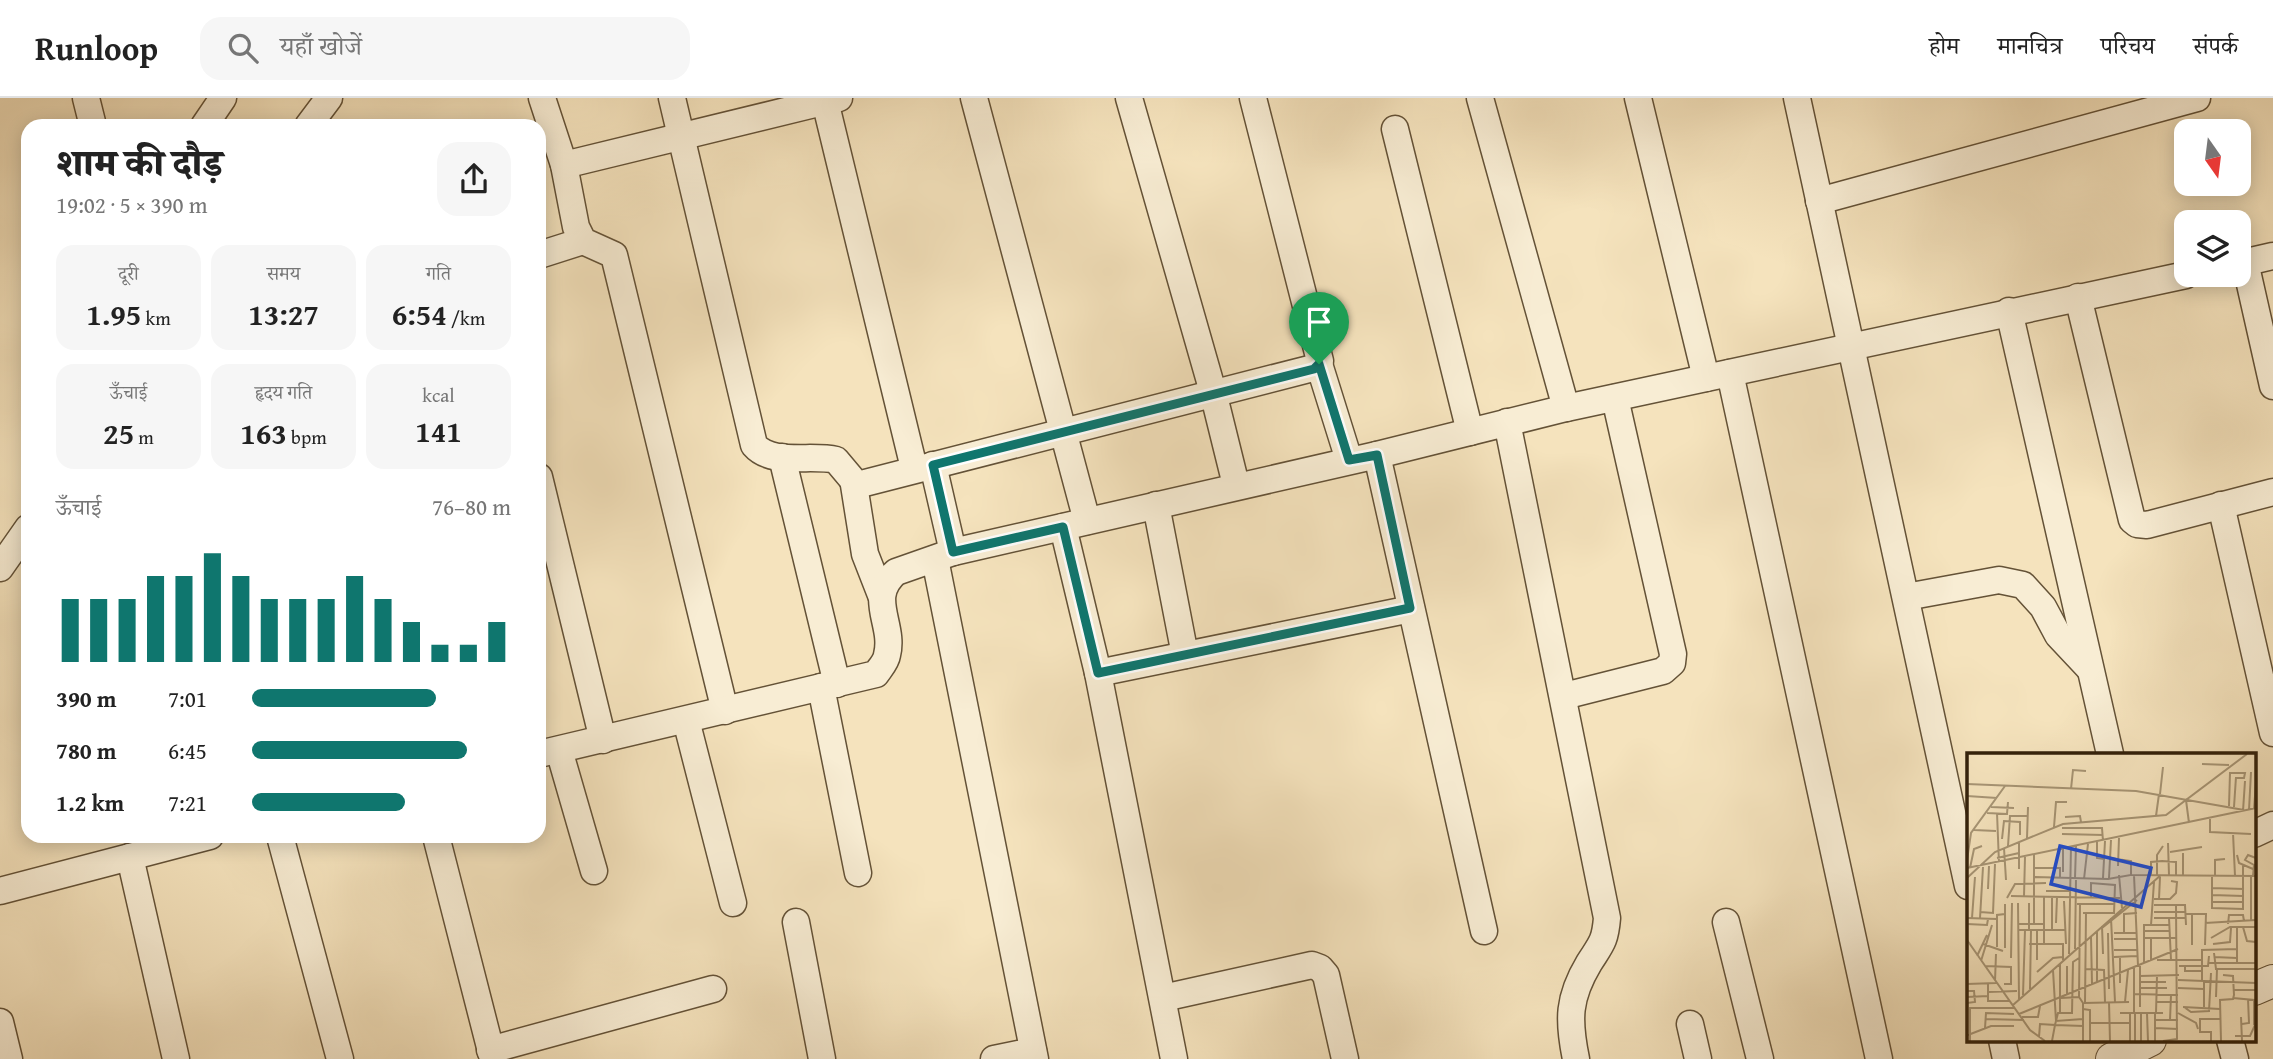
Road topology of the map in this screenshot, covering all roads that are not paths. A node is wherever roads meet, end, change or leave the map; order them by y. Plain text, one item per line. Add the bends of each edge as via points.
1 (86, 98) edge
2 (223, 98) edge
3 (329, 98) edge
4 (542, 98) edge
5 (672, 98) edge
6 (974, 98) edge
7 (1129, 98) edge
8 (1253, 98) edge
9 (1480, 98) edge
10 (1638, 98) edge
11 (1797, 98) edge
12 (2197, 98) edge
13 (832, 99) edge
14 (91, 119) edge
15 (209, 119) edge
16 (313, 119) edge
17 (1395, 129) dead end
18 (680, 138) junction
19 (564, 165) junction
20 (1819, 201) junction
21 (583, 241) junction
22 (546, 253) edge
23 (2273, 256) edge
24 (2251, 261) edge
25 (2174, 277) edge
26 (2248, 287) edge
27 (2078, 297) junction
28 (2009, 311) junction
29 (1852, 347) junction
30 (1319, 364) junction
31 (1718, 376) junction
32 (2273, 386) edge
33 (1213, 393) junction
34 (1615, 398) junction
35 (1566, 408) junction
36 (1507, 422) junction
37 (1469, 432) junction
38 (1062, 434) junction
39 (1377, 455) junction
40 (782, 457) junction
41 (1349, 460) junction
42 (924, 467) junction
43 (854, 485) junction
44 (1236, 485) junction
45 (2273, 492) edge
46 (1156, 505) junction
47 (2221, 505) junction
48 (546, 506) edge
49 (1075, 524) junction
50 (21, 538) edge
51 (944, 555) junction
52 (0, 568) edge
53 (881, 595) junction
54 (1906, 597) junction
55 (1410, 608) junction
56 (1185, 655) junction
57 (2090, 669) junction
58 (1098, 673) junction
59 (829, 685) junction
60 (1564, 696) junction
61 (725, 710) junction
62 (686, 720) junction
63 (2273, 733) edge
64 (603, 740) junction
65 (549, 752) edge
66 (2109, 753) edge
67 (2273, 825) edge
68 (2256, 833) edge
69 (183, 843) edge
70 (281, 843) edge
71 (438, 843) edge
72 (130, 857) junction
73 (594, 872) dead end
74 (858, 873) dead end
75 (1967, 877) edge
76 (0, 891) edge
77 (733, 903) dead end
78 (796, 922) dead end
79 (1726, 922) dead end
80 (1484, 931) dead end
81 (2273, 981) edge
82 (2256, 988) edge
83 (713, 989) dead end
84 (1163, 998) junction
85 (0, 1022) edge
86 (1690, 1024) dead end
87 (2146, 1042) edge
88 (2231, 1042) edge
89 (491, 1054) edge
90 (1034, 1055) edge
91 (9, 1059) edge
92 (176, 1059) edge
93 (340, 1059) edge
94 (822, 1059) edge
95 (994, 1059) edge
96 (1174, 1059) edge
97 (1345, 1059) edge
98 (1576, 1059) edge
99 (1698, 1059) edge
100 (1760, 1059) edge
101 (1879, 1059) edge
102 (2112, 1059) edge
103 (2235, 1059) edge

1 - 14 street
2 - 15 street
3 - 16 street
4 - 19 street
5 - 18 street
6 - 38 street
7 - 33 street
8 - 30 street
9 - 35 street
10 - 31 street
11 - 20 street
12 - 20 street
13 - 18 street
13 - 42 street
17 - 37 street
18 - 19 street
18 - 40 street via 754,445 760,452
19 - 21 street
20 - 29 street
21 - 22 street
21 - 61 street via 614,255
23 - 24 street
25 - 27 street
26 - 32 street
27 - 28 street
27 - 47 street via 2132,520 2147,525
28 - 29 street
28 - 57 street
29 - 31 street
29 - 54 street
30 - 33 street via 1314,369
30 - 41 street
31 - 34 street
31 - 101 street
33 - 38 street
33 - 44 street
34 - 35 street
34 - 60 street via 1672,663 1663,671
35 - 36 street
36 - 37 street
36 - 60 street
37 - 39 street
38 - 42 street
38 - 49 street
39 - 41 street
39 - 55 street
40 - 43 street via 836,460
40 - 59 street
41 - 44 street
42 - 43 street
42 - 51 street
43 - 53 street via 865,554
44 - 46 street
45 - 47 street
46 - 49 street
46 - 56 street
47 - 63 street
48 - 64 street
49 - 51 street
49 - 58 street
50 - 52 street
51 - 53 street via 896,572
51 - 90 street
53 - 59 street via 888,638 886,660 876,674
54 - 57 street via 1999,580 2023,585 2043,607 2058,635
54 - 75 street
55 - 56 street
55 - 80 street
56 - 58 street
57 - 66 street
58 - 84 street
59 - 61 street
59 - 74 street
60 - 98 street via 1607,918 1605,942 1572,998 1569,1024
61 - 62 street
62 - 64 street
62 - 77 street
64 - 65 street
65 - 73 street
67 - 68 street
69 - 72 street
70 - 93 street
71 - 89 street
72 - 76 street
72 - 92 street
78 - 94 street
79 - 100 street
81 - 82 street
83 - 89 street
84 - 96 street
84 - 97 street via 1312,965 1326,975
85 - 91 street
86 - 99 street
87 - 102 street
88 - 103 street
90 - 95 street

